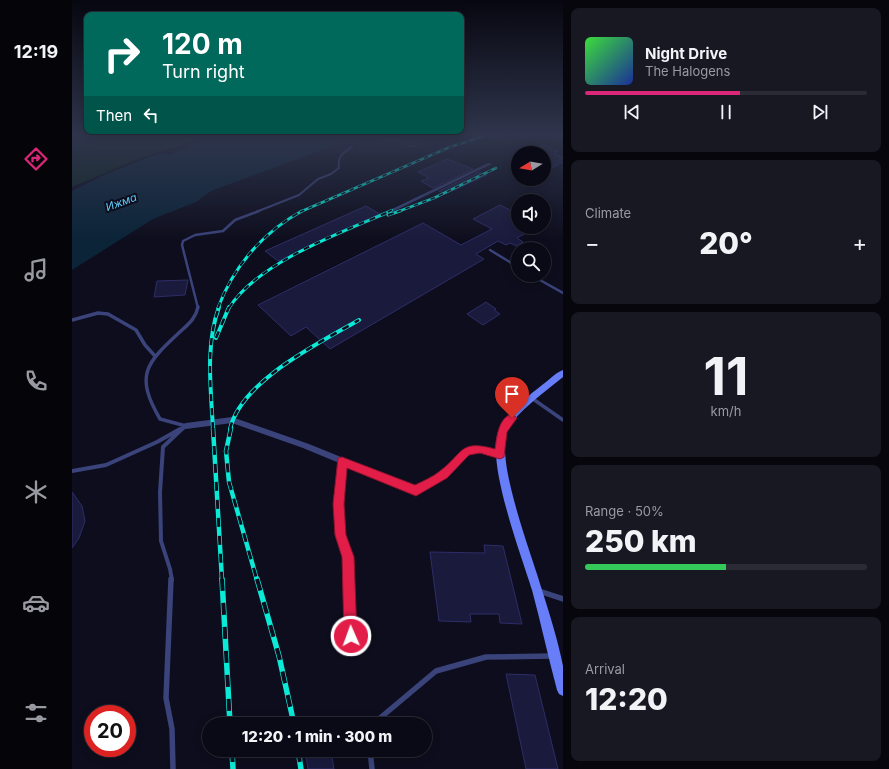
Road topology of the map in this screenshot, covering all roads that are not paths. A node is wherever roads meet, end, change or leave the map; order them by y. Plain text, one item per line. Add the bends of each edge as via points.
1 (338, 170) edge
2 (477, 170) edge
3 (392, 210) dead end
4 (490, 250) dead end
5 (511, 263) edge
6 (543, 282) edge
7 (563, 293) edge
8 (72, 320) edge
9 (155, 356) junction
10 (563, 373) edge
11 (532, 399) junction
12 (563, 420) edge
13 (186, 426) junction
14 (500, 454) junction
15 (342, 462) junction
16 (72, 471) edge
17 (537, 590) junction
18 (563, 599) edge
19 (351, 636) dead end
20 (554, 656) junction
21 (563, 690) edge
22 (381, 717) edge
23 (371, 757) edge
24 (172, 769) edge
25 (372, 769) edge

1 - 9 lane via 318,179 299,195 235,220 223,231 195,235 183,241 198,308 196,316 179,335
2 - 3 street
4 - 5 lane
6 - 7 lane
8 - 9 lane via 98,313 108,314 136,330
9 - 13 lane via 146,369 145,385 150,405 160,419
10 - 11 main road
11 - 12 lane
11 - 14 main road via 502,431
13 - 15 street via 232,420 306,446
13 - 16 lane via 106,465
13 - 24 lane via 163,447 160,475 161,541 172,584 166,698 172,729
14 - 15 street via 480,449 467,451 444,474 416,491
14 - 17 main road via 506,485
15 - 19 lane via 338,504 341,535 348,557
17 - 18 lane
17 - 20 main road
20 - 21 main road
20 - 22 lane via 486,657 436,671
23 - 25 lane

